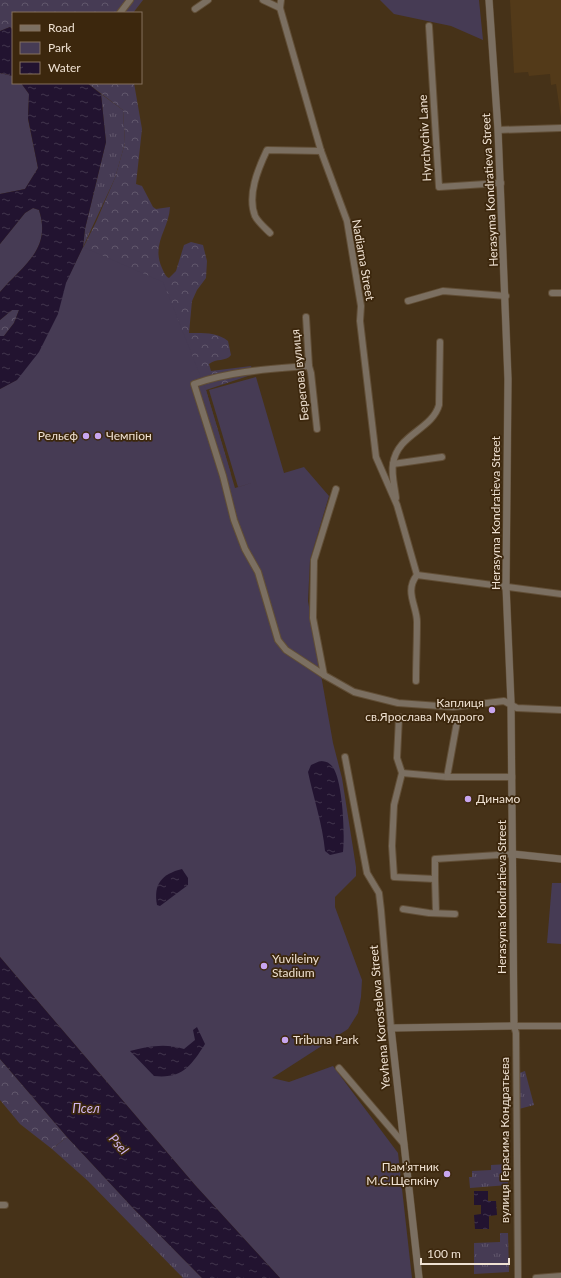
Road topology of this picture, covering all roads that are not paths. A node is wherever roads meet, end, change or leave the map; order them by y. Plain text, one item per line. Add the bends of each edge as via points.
1 (130, 0) edge
2 (208, 0) edge
3 (263, 0) edge
4 (281, 0) edge
5 (488, 0) edge
6 (280, 8) junction
7 (195, 10) dead end
8 (121, 12) edge
9 (429, 26) dead end
10 (561, 128) edge
11 (498, 130) junction
12 (321, 151) junction
13 (501, 183) junction
14 (270, 233) dead end
15 (552, 293) dead end
16 (561, 293) edge
17 (506, 296) junction
18 (408, 301) dead end
19 (306, 317) dead end
20 (440, 342) dead end
21 (308, 366) junction
22 (317, 429) dead end
23 (442, 457) dead end
24 (392, 464) junction
25 (336, 489) dead end
26 (397, 505) junction
27 (417, 575) junction
28 (506, 586) junction
29 (561, 594) edge
30 (324, 675) junction
31 (416, 681) dead end
32 (511, 703) junction
33 (561, 710) edge
34 (399, 717) dead end
35 (457, 722) dead end
36 (345, 758) dead end
37 (402, 773) junction
38 (448, 778) junction
39 (512, 778) junction
40 (513, 854) junction
41 (561, 859) edge
42 (435, 879) junction
43 (403, 909) dead end
44 (436, 913) junction
45 (455, 914) dead end
46 (514, 1026) junction
47 (561, 1026) edge
48 (391, 1028) junction
49 (339, 1068) dead end
50 (404, 1144) junction
51 (561, 1276) edge
52 (419, 1278) edge
53 (518, 1278) edge
54 (536, 1278) edge

1 - 8 street
2 - 7 street
3 - 6 street
4 - 6 street, Nadiarna Street
5 - 11 street, Herasyma Kondratieva Street
6 - 12 street, Nadiarna Street
9 - 13 street, Hyrchychiv Lane via 439,187
10 - 11 street
11 - 13 street, Herasyma Kondratieva Street
12 - 14 street via 267,150 256,173 253,201 255,217
12 - 26 street, Nadiarna Street via 347,221 360,306 376,457
13 - 17 street, Herasyma Kondratieva Street
15 - 16 street
17 - 18 street via 443,291
17 - 28 street, Herasyma Kondratieva Street
19 - 21 street, Берегова вулиця
20 - 24 street via 439,405 436,415 403,441
21 - 22 street, Берегова вулиця
21 - 30 street via 255,371 194,384 234,520 245,549 258,572 278,640 286,650
23 - 24 street
24 - 26 street, Nadiarna Street
25 - 30 street via 314,560 313,618
26 - 27 street, Nadiarna Street
27 - 28 street
27 - 31 street via 412,581 411,602 417,620
28 - 29 street
28 - 32 street, Herasyma Kondratieva Street
30 - 32 street via 354,692 398,703 454,707 504,701
32 - 33 street via 517,708
32 - 39 street, Herasyma Kondratieva Street
34 - 37 street via 397,758
35 - 38 street
36 - 48 street, Yevhena Korostelova Street via 367,873 379,893 382,910
37 - 38 street
37 - 42 street via 394,805 394,877
38 - 39 street
39 - 40 street, Herasyma Kondratieva Street
40 - 41 street
40 - 42 street via 435,859
40 - 46 street, Herasyma Kondratieva Street
42 - 44 street
43 - 44 street
44 - 45 street
46 - 47 street
46 - 48 street
46 - 53 street, вулиця Герасима Кондратьєва
48 - 50 street, Yevhena Korostelova Street
49 - 50 street
50 - 52 street, Yevhena Korostelova Street
51 - 54 street

